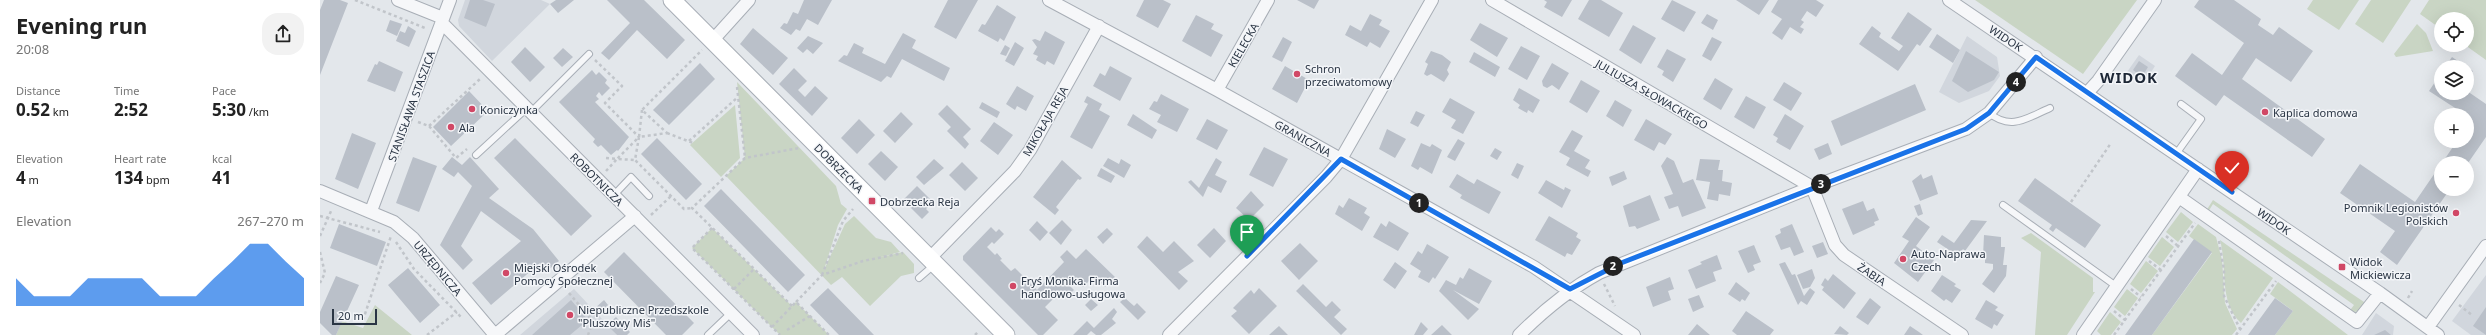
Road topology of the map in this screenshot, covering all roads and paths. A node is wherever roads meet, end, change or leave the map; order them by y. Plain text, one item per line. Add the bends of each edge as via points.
1 (355, 0) edge
2 (398, 0) edge
3 (450, 0) edge
4 (672, 0) edge
5 (749, 0) edge
6 (1049, 0) edge
7 (1268, 0) edge
8 (1432, 0) edge
9 (1492, 0) edge
10 (1950, 0) edge
11 (2155, 0) edge
12 (442, 20) junction
13 (1098, 26) junction
14 (428, 29) dead end
15 (708, 44) junction
16 (589, 54) joint
17 (2036, 57) junction
18 (480, 79) dead end
19 (737, 82) dead end
20 (1217, 90) junction
21 (2087, 93) junction
22 (738, 97) junction
23 (2181, 104) dead end
24 (2050, 108) dead end
25 (529, 110) junction
26 (642, 110) junction
27 (1989, 113) junction
28 (417, 121) dead end
29 (429, 126) junction
30 (667, 133) junction
31 (639, 137) junction
32 (688, 141) junction
33 (693, 143) dead end
34 (2111, 143) dead end
35 (802, 148) dead end
36 (2176, 154) junction
37 (476, 155) joint
38 (606, 158) dead end
39 (745, 158) junction
40 (617, 159) junction
41 (1341, 159) junction
42 (634, 160) junction
43 (2198, 169) junction
44 (602, 175) dead end
45 (1812, 187) junction
46 (320, 191) edge
47 (614, 195) junction
48 (649, 196) dead end
49 (671, 196) junction
50 (2179, 196) junction
51 (338, 198) junction
52 (2071, 202) dead end
53 (2003, 205) dead end
54 (692, 208) junction
55 (853, 209) dead end
56 (371, 211) junction
57 (320, 216) edge
58 (635, 216) junction
59 (328, 218) junction
60 (647, 219) dead end
61 (2197, 220) dead end
62 (394, 222) junction
63 (712, 228) junction
64 (320, 236) edge
65 (390, 237) junction
66 (2224, 239) dead end
67 (2486, 246) edge
68 (320, 252) edge
69 (904, 252) dead end
70 (932, 261) junction
71 (754, 269) junction
72 (1599, 273) junction
73 (822, 275) junction
74 (919, 278) dead end
75 (2278, 278) dead end
76 (320, 283) edge
77 (2116, 286) junction
78 (734, 289) junction
79 (1570, 289) junction
80 (2412, 292) dead end
81 (569, 293) dead end
82 (2380, 293) junction
83 (2407, 300) dead end
84 (796, 302) junction
85 (469, 304) junction
86 (2457, 304) dead end
87 (792, 306) junction
88 (1618, 311) dead end
89 (456, 313) junction
90 (731, 313) junction
91 (2472, 315) dead end
92 (810, 316) junction
93 (363, 320) dead end
94 (465, 320) dead end
95 (772, 327) junction
96 (2428, 327) junction
97 (2240, 329) junction
98 (787, 330) dead end
99 (978, 332) dead end
100 (427, 335) edge
101 (495, 335) edge
102 (588, 335) edge
103 (708, 335) edge
104 (753, 335) edge
105 (780, 335) edge
106 (829, 335) edge
107 (975, 335) edge
108 (1006, 335) edge
109 (1169, 335) edge
110 (1519, 335) edge
111 (1634, 335) edge
112 (1962, 335) edge
113 (2083, 335) edge
114 (2114, 335) edge
115 (2236, 335) edge
116 (2438, 335) edge

1 - 14 path
2 - 12 street
3 - 12 street, STANISŁAWA STASZICA
4 - 15 street, DOBRZECKA
5 - 15 street
6 - 13 street, GRANICZNA
7 - 20 street, KIELECKA
8 - 41 street
9 - 45 street, JULIUSZA SŁOWACKIEGO
10 - 17 street, WIDOK
11 - 21 street
12 - 25 street, ROBOTNICZA
12 - 56 street, STANISŁAWA STASZICA
13 - 20 street, GRANICZNA
13 - 70 street, MIKOŁAJA REJA via 1030,150
15 - 26 path
15 - 70 street, DOBRZECKA
16 - 25 lane
16 - 31 path via 622,86 605,102
17 - 21 street, WIDOK
17 - 27 street
18 - 29 path
19 - 22 path
20 - 41 street, GRANICZNA
21 - 36 street, WIDOK
22 - 32 path
22 - 39 path
23 - 36 lane via 2201,119
24 - 27 lane via 2008,123
25 - 37 lane
25 - 47 street, ROBOTNICZA
26 - 30 path
26 - 31 path
27 - 45 street via 1966,129
28 - 29 path
29 - 37 path via 456,158 469,148
30 - 31 path
30 - 32 path
31 - 40 path
31 - 42 path
32 - 33 path
34 - 52 path
35 - 39 path
36 - 43 street, WIDOK
38 - 40 path
39 - 54 path
40 - 42 path
40 - 44 path
41 - 79 street, GRANICZNA
41 - 109 street
42 - 49 path
43 - 50 street
43 - 82 street, WIDOK
45 - 72 street
45 - 112 street, ŻABIA via 1835,245 1844,255
46 - 51 street, URZĘDNICZA
47 - 48 lane via 631,177
47 - 58 street, ROBOTNICZA
49 - 54 path via 684,209
49 - 60 path
50 - 77 street
50 - 82 street via 2357,322
51 - 56 street, URZĘDNICZA
51 - 59 path
53 - 77 lane
54 - 63 path
55 - 73 path via 843,221
56 - 62 street, URZĘDNICZA
57 - 59 path
58 - 90 street, ROBOTNICZA
58 - 101 street
59 - 64 path
59 - 65 path via 361,226
61 - 114 path
62 - 65 path
62 - 85 street, URZĘDNICZA via 413,238
63 - 71 path
63 - 78 path via 692,248
65 - 89 path via 395,240 414,270
65 - 93 path
66 - 97 path via 2218,235 2224,270 2224,296
67 - 96 street
68 - 76 path via 324,273
69 - 73 path via 863,261
70 - 74 lane
70 - 108 street, DOBRZECKA
71 - 78 path
71 - 87 path
72 - 79 street
72 - 88 path
73 - 84 path
75 - 97 path
77 - 113 street
78 - 95 path
79 - 110 street
79 - 111 street, GRANICZNA
80 - 83 path
81 - 102 path via 591,319
82 - 96 street, WIDOK
84 - 87 path
84 - 92 path
85 - 89 path
85 - 101 street, URZĘDNICZA
86 - 91 path
87 - 95 path
89 - 94 path
89 - 100 path
90 - 103 lane
90 - 104 street, ROBOTNICZA
92 - 98 path
92 - 106 path
95 - 105 path
96 - 116 street, WIDOK
97 - 115 path
99 - 107 path

